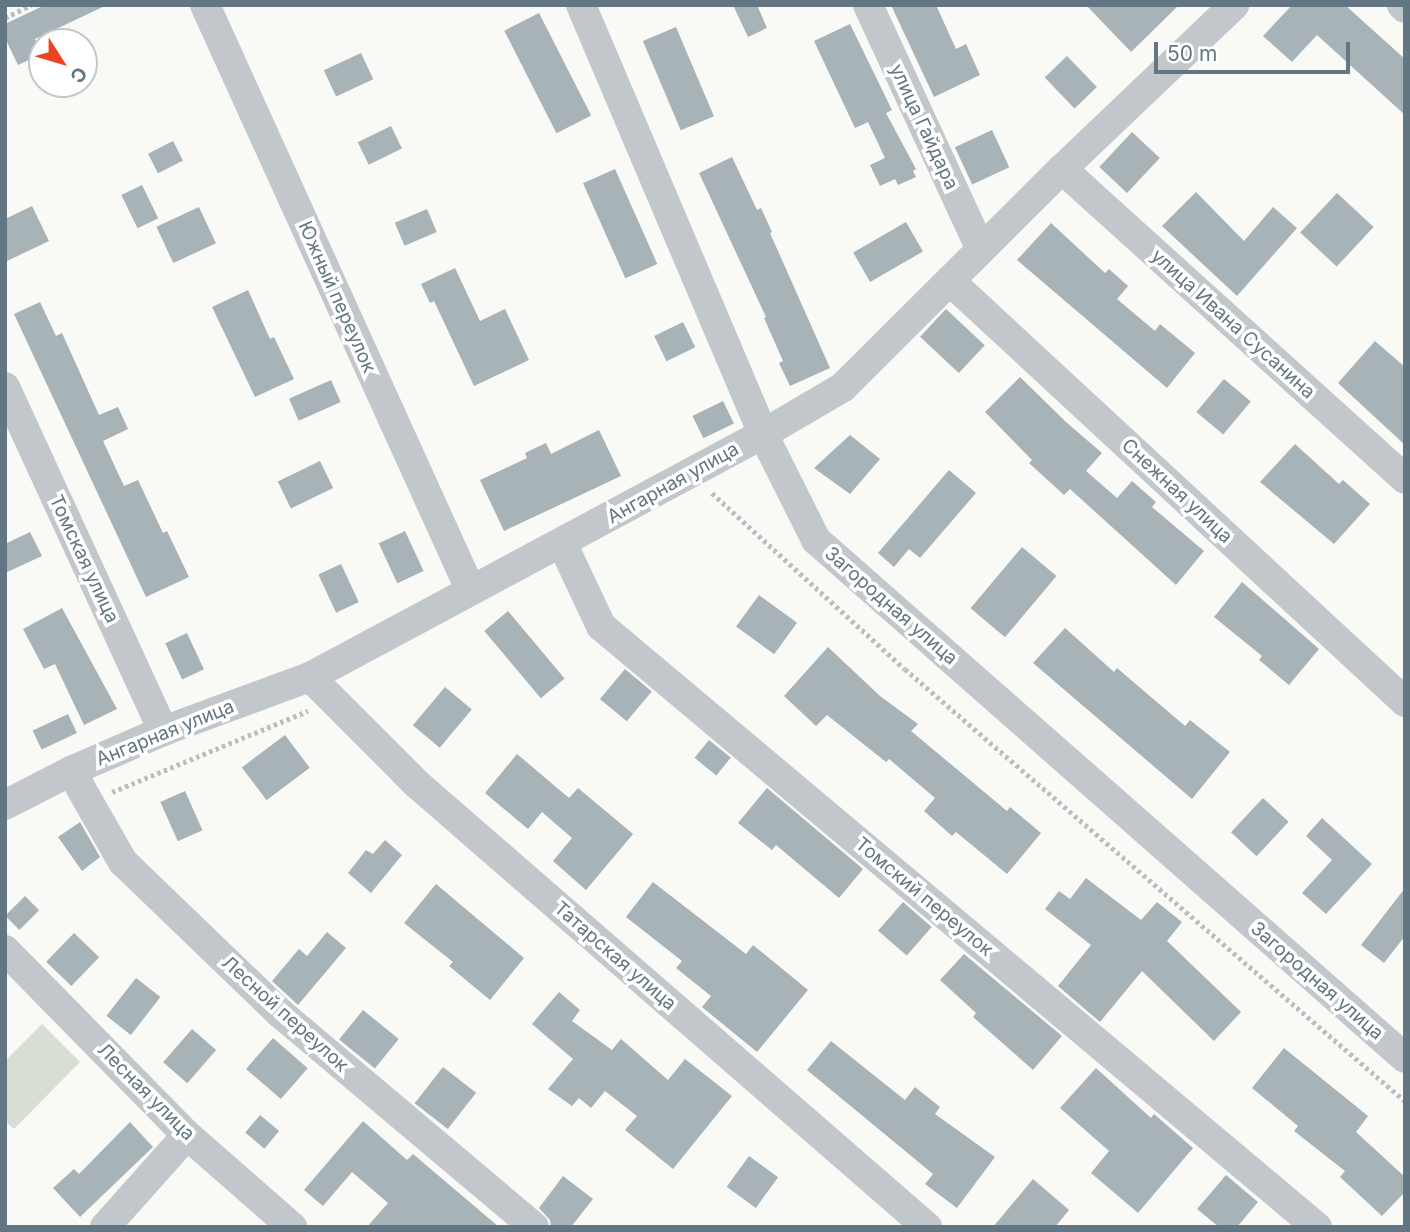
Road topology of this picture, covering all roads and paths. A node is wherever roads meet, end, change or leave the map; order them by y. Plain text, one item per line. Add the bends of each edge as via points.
1 (30, 5) edge
2 (205, 5) edge
3 (868, 5) edge
4 (1234, 5) edge
5 (587, 7) edge
6 (5, 18) edge
7 (1062, 169) junction
8 (981, 249) junction
9 (950, 281) junction
10 (5, 387) edge
11 (763, 434) junction
12 (1405, 479) edge
13 (712, 492) dead end
14 (562, 543) junction
15 (470, 589) junction
16 (310, 677) junction
17 (1405, 702) edge
18 (163, 731) junction
19 (71, 771) junction
20 (5, 805) edge
21 (5, 950) edge
22 (1405, 1058) edge
23 (1405, 1101) edge
24 (187, 1135) junction
25 (105, 1227) edge
26 (292, 1227) edge
27 (534, 1227) edge
28 (927, 1227) edge
29 (1317, 1227) edge

1 - 6 path
2 - 15 street, Южный переулок
3 - 8 street, улица Гайдара
4 - 7 street, Ангарная улица
5 - 11 street, Загородная улица
7 - 8 street, Ангарная улица
7 - 12 street, улица Ивана Сусанина
8 - 9 street, Ангарная улица
9 - 11 street, Ангарная улица via 843,387
9 - 17 street, Снежная улица
10 - 18 street, Томская улица
11 - 14 street, Ангарная улица
11 - 22 street, Загородная улица via 816,540
13 - 23 path via 905,669
14 - 15 street, Ангарная улица
14 - 29 street, Томский переулок via 601,626
15 - 16 street, Ангарная улица
16 - 18 street, Ангарная улица
16 - 28 street, Татарская улица via 417,784
18 - 19 street, Ангарная улица
19 - 20 street, Ангарная улица
19 - 27 street, Лесной переулок via 122,862 280,1013
21 - 24 street, Лесная улица
24 - 25 street
24 - 26 street, Лесная улица

